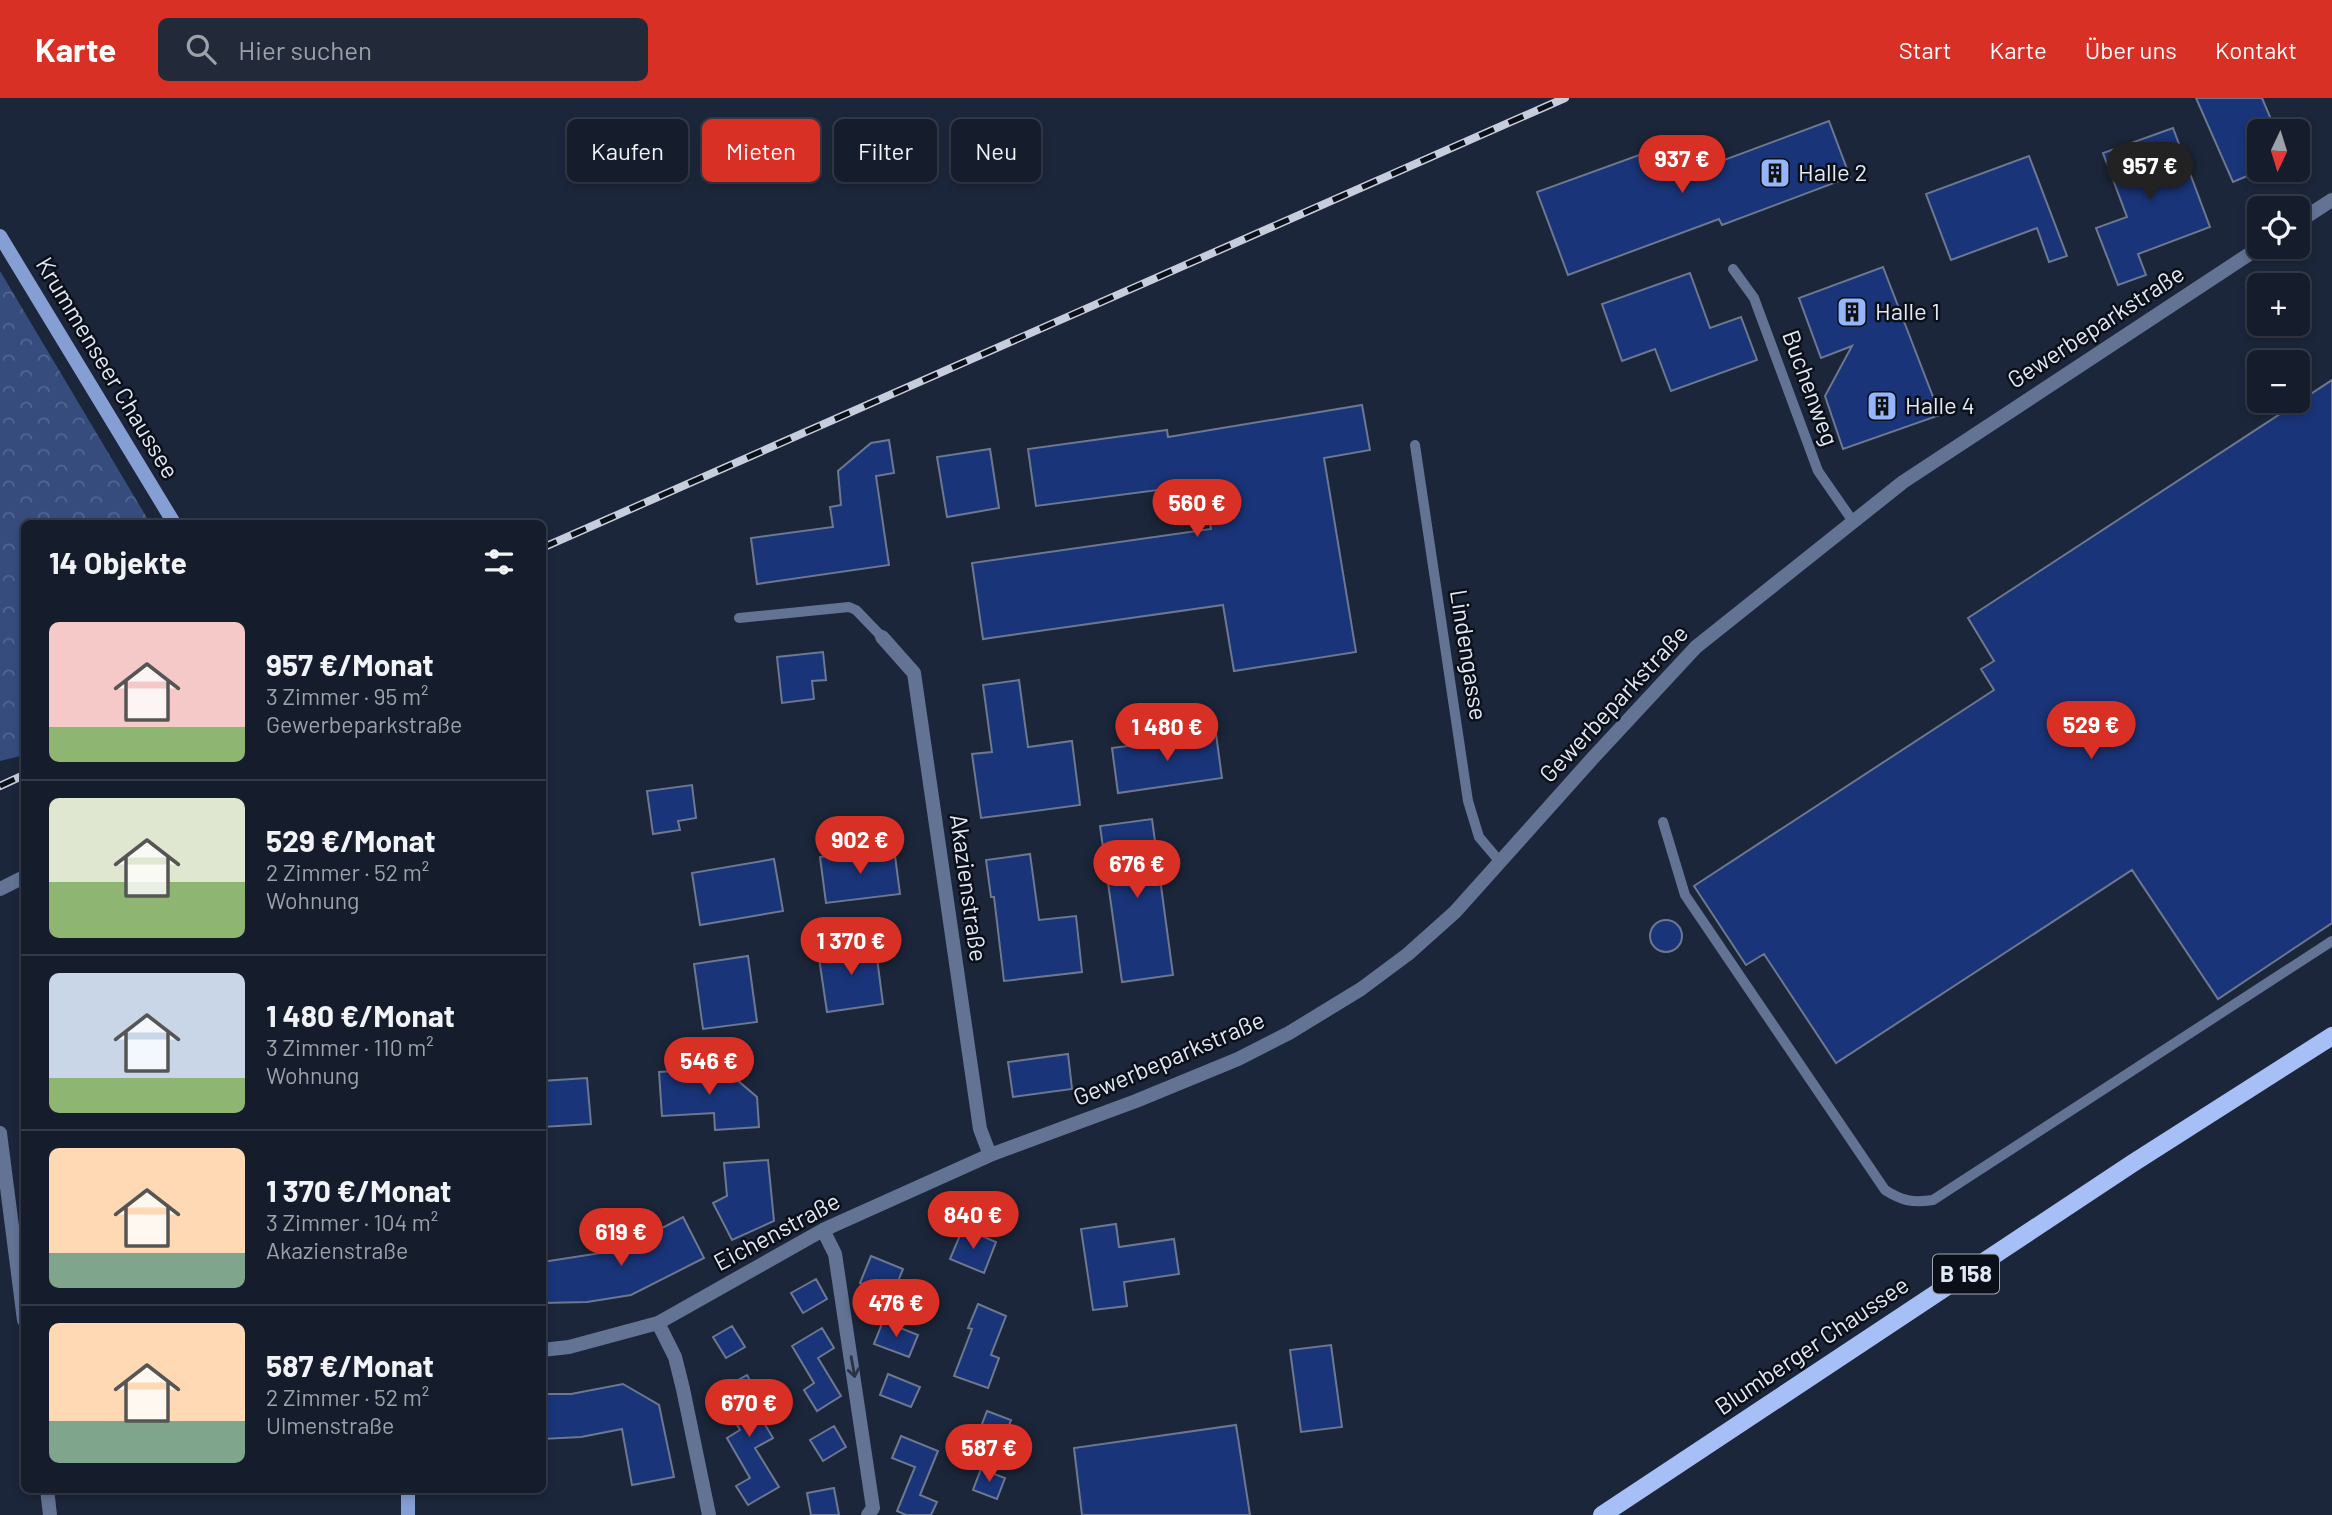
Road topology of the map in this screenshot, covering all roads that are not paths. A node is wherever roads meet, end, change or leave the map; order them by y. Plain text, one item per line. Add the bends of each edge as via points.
1 (2332, 200) edge
2 (2310, 214) edge
3 (0, 236) edge
4 (2247, 255) edge
5 (1733, 269) dead end
6 (1415, 445) dead end
7 (172, 520) edge
8 (1852, 520) junction
9 (739, 618) dead end
10 (882, 637) joint
11 (1662, 822) dead end
12 (1501, 863) junction
13 (21, 878) edge
14 (0, 889) edge
15 (2332, 941) edge
16 (2332, 1036) edge
17 (0, 1133) edge
18 (990, 1155) junction
19 (824, 1230) junction
20 (21, 1297) edge
21 (658, 1322) junction
22 (546, 1350) edge
23 (47, 1493) edge
24 (408, 1493) edge
25 (50, 1515) edge
26 (408, 1515) edge
27 (709, 1515) edge
28 (868, 1515) edge
29 (1602, 1515) edge

1 - 2 street
3 - 7 main road, Krummenseer Chaussee
4 - 8 street, Gewerbeparkstraße via 1982,428
5 - 8 lane, Buchenweg via 1754,298 1818,471
6 - 12 lane, Lindengasse via 1468,801 1479,837
8 - 12 street, Gewerbeparkstraße via 1696,647
9 - 10 lane via 849,607
10 - 18 street, Akazienstraße via 914,673 978,1117
11 - 15 lane via 1685,895 1885,1190 1916,1203 1933,1200
12 - 18 street, Gewerbeparkstraße via 1408,954 1289,1033 1136,1101
13 - 14 street
16 - 29 main road, Blumberger Chaussee / B 158
17 - 20 street
18 - 19 street, Eichenstraße
19 - 21 street, Eichenstraße
19 -> 28 street via 835,1254 843,1297 873,1508
21 - 22 street, Eichenstraße
21 - 27 street via 675,1357
23 - 25 street
24 - 26 main road

